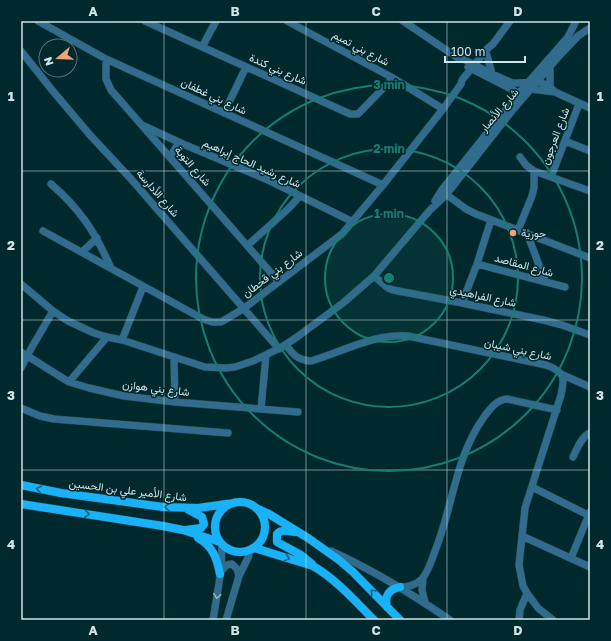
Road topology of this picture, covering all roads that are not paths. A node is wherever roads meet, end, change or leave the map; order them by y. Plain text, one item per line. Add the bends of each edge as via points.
1 (38, 21) edge
2 (144, 21) edge
3 (215, 21) edge
4 (287, 21) edge
5 (403, 21) edge
6 (510, 21) edge
7 (576, 21) edge
8 (590, 28) edge
9 (493, 44) junction
10 (202, 47) junction
11 (21, 51) edge
12 (487, 55) junction
13 (106, 59) junction
14 (246, 66) junction
15 (550, 67) junction
16 (474, 68) junction
17 (492, 74) junction
18 (393, 78) junction
19 (530, 81) junction
20 (538, 81) junction
21 (506, 87) junction
22 (531, 89) junction
23 (552, 89) junction
24 (519, 93) junction
25 (512, 103) junction
26 (579, 104) junction
27 (590, 108) edge
28 (443, 109) junction
29 (224, 113) junction
30 (141, 125) junction
31 (494, 129) junction
32 (565, 141) junction
33 (183, 144) junction
34 (590, 151) edge
35 (170, 157) junction
36 (520, 158) dead end
37 (534, 171) junction
38 (550, 176) junction
39 (51, 184) dead end
40 (384, 185) junction
41 (590, 191) edge
42 (444, 193) junction
43 (300, 196) junction
44 (491, 220) junction
45 (353, 222) junction
46 (518, 230) junction
47 (43, 231) dead end
48 (527, 233) junction
49 (97, 238) junction
50 (248, 245) junction
51 (82, 252) junction
52 (590, 258) edge
53 (477, 264) junction
54 (111, 268) junction
55 (374, 276) junction
56 (545, 281) junction
57 (279, 282) junction
58 (21, 284) edge
59 (143, 287) junction
60 (565, 288) dead end
61 (462, 302) junction
62 (243, 309) junction
63 (53, 311) junction
64 (590, 335) edge
65 (107, 337) junction
66 (122, 340) junction
67 (286, 345) junction
68 (279, 349) junction
69 (24, 354) edge
70 (266, 355) junction
71 (174, 357) junction
72 (21, 368) edge
73 (563, 375) junction
74 (69, 382) junction
75 (590, 387) edge
76 (175, 402) junction
77 (21, 408) edge
78 (261, 409) junction
79 (556, 410) junction
80 (298, 412) dead end
81 (228, 433) dead end
82 (590, 433) edge
83 (573, 457) dead end
84 (21, 485) edge
85 (532, 487) junction
86 (234, 503) junction
87 (21, 504) edge
88 (186, 508) junction
89 (256, 508) junction
90 (590, 514) edge
91 (183, 530) junction
92 (298, 533) junction
93 (522, 536) junction
94 (221, 543) junction
95 (323, 548) junction
96 (252, 549) junction
97 (571, 558) junction
98 (313, 566) junction
99 (590, 567) edge
100 (221, 573) junction
101 (239, 576) junction
102 (423, 578) junction
103 (400, 587) junction
104 (527, 593) junction
105 (425, 603) junction
106 (388, 607) junction
107 (213, 620) edge
108 (226, 620) edge
109 (374, 620) edge
110 (400, 620) edge
111 (450, 620) edge
112 (519, 620) edge
113 (553, 620) edge

1 - 13 street, شارع بني غطفان
2 - 10 street, شارع بني كندة
3 - 10 street
4 - 18 street, شارع بني تميم
5 - 16 street
6 - 9 street
7 - 19 street, شارع الأنصار via 568,37
8 - 15 street, شارع الأنصار via 578,36
9 - 12 street
9 - 16 street
10 - 14 street, شارع بني كندة
11 - 62 street, شارع الأدارسة via 85,130 131,179
12 - 16 street
12 - 17 street
13 - 29 street, شارع بني غطفان
13 - 30 street, شارع التوبة via 107,84
14 - 18 street, شارع بني كندة via 350,114 358,114
14 - 29 street
15 - 20 street, شارع الأنصار
15 - 23 street
16 - 17 street
16 - 21 street
16 - 28 street, شارع بني قحطان via 462,80
17 - 19 street via 512,83
18 - 28 street, شارع بني تميم
19 - 20 street
19 - 24 street, شارع الأنصار
20 - 22 street, شارع الأنصار
20 - 23 street
21 - 24 street
21 - 25 street
22 - 23 street
22 - 24 street
22 - 31 street, شارع الأنصار
23 - 26 street
24 - 25 street, شارع الأنصار
25 - 31 street, شارع الأنصار
26 - 27 street
26 - 32 street, شارع العرجون
28 - 40 street, شارع بني قحطان
29 - 40 street, شارع بني غطفان
30 - 33 street, شارع رشيد الحاج إبراهيم
30 - 35 street, شارع التوبة
31 - 42 street, شارع الأنصار
32 - 34 street
32 - 38 street, شارع العرجون
33 - 35 street via 176,147
33 - 43 street, شارع رشيد الحاج إبراهيم
35 - 50 street, شارع التوبة
36 - 37 street
37 - 38 street
37 - 46 street via 532,196
38 - 41 street
39 - 49 street via 77,210
40 - 45 street, شارع بني قحطان
42 - 44 street via 466,210
42 - 55 street, شارع الأنصار
43 - 45 street, شارع رشيد الحاج إبراهيم
43 - 50 street
44 - 46 street
44 - 53 street
45 - 57 street, شارع بني قحطان via 342,234
46 - 48 street
47 - 51 street, شارع بني قحطان
48 - 52 street
48 - 56 street
49 - 51 street
49 - 54 street
50 - 57 street, شارع التوبة
51 - 54 street, شارع بني قحطان
53 - 56 street, شارع المقاصد
53 - 61 street
54 - 59 street, شارع بني قحطان
55 - 61 street, شارع الفراهيدي via 393,290
55 - 67 street, شارع الأنصار via 343,303
56 - 60 street, شارع المقاصد
57 - 62 street, شارع بني قحطان
58 - 63 street
59 - 62 street, شارع بني قحطان via 212,322 221,322
59 - 66 street
61 - 64 street, شارع الفراهيدي via 562,325
62 - 68 street, شارع الأدارسة
63 - 65 street via 68,321
63 - 69 street via 32,347
65 - 66 street
65 - 74 street
66 - 71 street
67 - 68 street, شارع الأنصار
67 - 73 street, شارع بني شيبان via 294,356 311,361 378,338 408,336 546,365 556,368
68 - 70 street
69 - 72 street
69 - 74 street, شارع بني هوازن
70 - 71 street via 226,368 205,367
70 - 78 street
71 - 76 street
73 - 75 street, شارع بني شيبان
73 - 79 street
74 - 76 street, شارع بني هوازن via 124,396
76 - 78 street, شارع بني هوازن
77 - 81 street via 54,419
78 - 80 street, شارع بني هوازن
79 - 85 street
79 - 102 street via 507,399 498,402 487,414 474,433 463,457 442,534
82 - 83 street via 582,440
88 -> 84 main road, شارع الأمير علي بن الحسين via 61,493
85 - 90 street
85 - 93 street via 525,508
86 - 88 main road, شارع الأمير علي بن الحسين via 208,508
86 - 89 main road via 245,503
86 - 94 main road via 224,509 217,519 216,530
87 -> 91 main road
88 - 91 main road via 202,517 204,524 199,529
89 - 92 main road
89 - 96 main road via 263,517 265,529 262,540
90 - 97 street
91 - 94 main road
91 - 100 main road via 209,546
92 - 95 main road
92 - 98 main road via 280,532 277,534 277,542 301,555
93 - 97 street
93 - 104 street via 519,566
94 - 96 main road via 235,552
94 - 100 street
95 - 103 street
106 -> 95 main road via 354,572
96 -> 98 main road
96 - 101 street
97 - 99 street
98 - 109 main road via 341,586
100 - 101 street via 225,566 232,564
100 -> 107 street
101 - 108 street
102 - 103 street via 413,585
102 - 105 street
103 - 105 street
103 - 106 main road via 394,588 387,596
104 - 112 street
104 - 113 street via 538,608
105 - 111 street
106 - 110 main road

